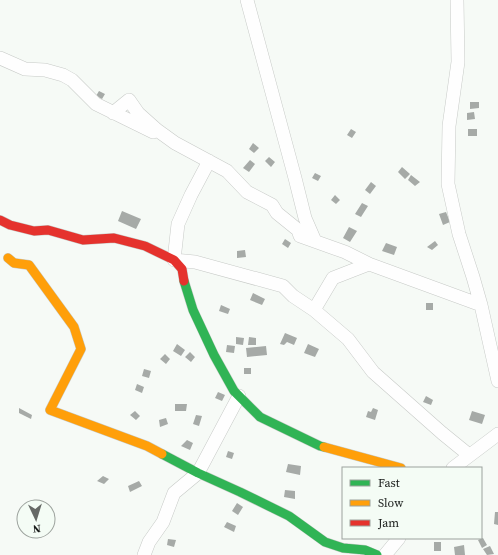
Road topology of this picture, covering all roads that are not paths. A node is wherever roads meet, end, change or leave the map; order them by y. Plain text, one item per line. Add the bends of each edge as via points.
1 (247, 0) edge
2 (457, 0) edge
3 (0, 58) edge
4 (113, 113) junction
5 (174, 143) junction
6 (209, 161) junction
7 (0, 220) edge
8 (315, 241) junction
9 (8, 258) dead end
10 (174, 260) junction
11 (369, 264) junction
12 (481, 305) junction
13 (314, 310) junction
14 (498, 381) edge
15 (239, 396) junction
16 (495, 438) edge
17 (469, 456) junction
18 (397, 467) edge
19 (454, 467) edge
20 (198, 473) junction
21 (398, 539) edge
22 (144, 555) edge
23 (377, 555) edge
24 (385, 555) edge

1 - 8 street via 305,218
2 - 12 street via 458,62 449,126 448,184 459,234
3 - 4 street via 25,69 45,70 63,75 72,80 96,104
4 - 5 street
4 - 5 street via 129,100 138,113
5 - 6 street
6 - 8 street via 227,171 247,192 272,205 277,213 298,230 300,236
6 - 10 street via 178,224
7 - 10 street via 34,231 48,230 83,240 114,238 145,246
8 - 11 street
9 - 20 street via 14,263 29,264 74,326 81,349 50,410 147,446
10 - 13 street via 195,262 283,286
10 - 15 street via 182,269 193,310 211,348 234,392
11 - 12 street
11 - 13 street via 332,278
12 - 14 street
13 - 17 street via 348,339 373,372
15 - 18 street via 260,417 320,446
15 - 20 street
16 - 17 street
17 - 19 street
20 - 22 street via 174,493 163,522 149,542
20 - 23 street via 289,516 325,542 342,548 366,550
21 - 24 street

